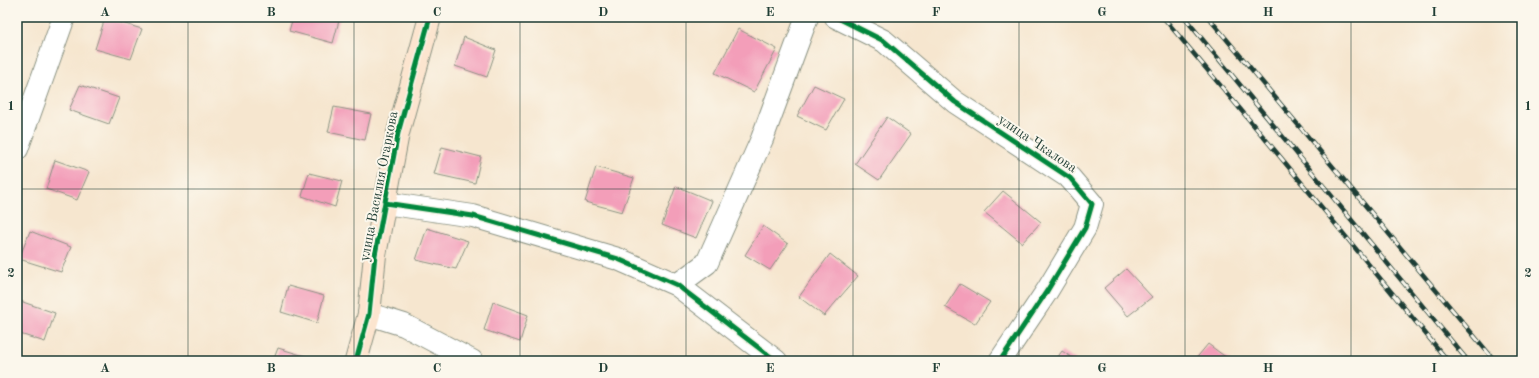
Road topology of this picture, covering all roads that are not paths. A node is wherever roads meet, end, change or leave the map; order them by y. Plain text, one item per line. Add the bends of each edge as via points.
1 (64, 17) edge
2 (430, 17) edge
3 (807, 17) edge
4 (836, 17) edge
5 (17, 149) edge
6 (385, 203) junction
7 (677, 285) junction
8 (369, 314) junction
9 (356, 361) edge
10 (472, 361) edge
11 (776, 361) edge
12 (1000, 361) edge

1 - 5 street
2 - 6 street, улица Василия Огаркова via 398,133
3 - 7 street via 762,139 707,263
4 - 12 street, улица Чкалова via 884,41 955,102 1070,178 1092,204 1085,228
6 - 7 street via 473,216 618,259
6 - 8 street, улица Василия Огаркова via 375,255
7 - 11 street
8 - 9 street, улица Василия Огаркова
8 - 10 street via 404,325

